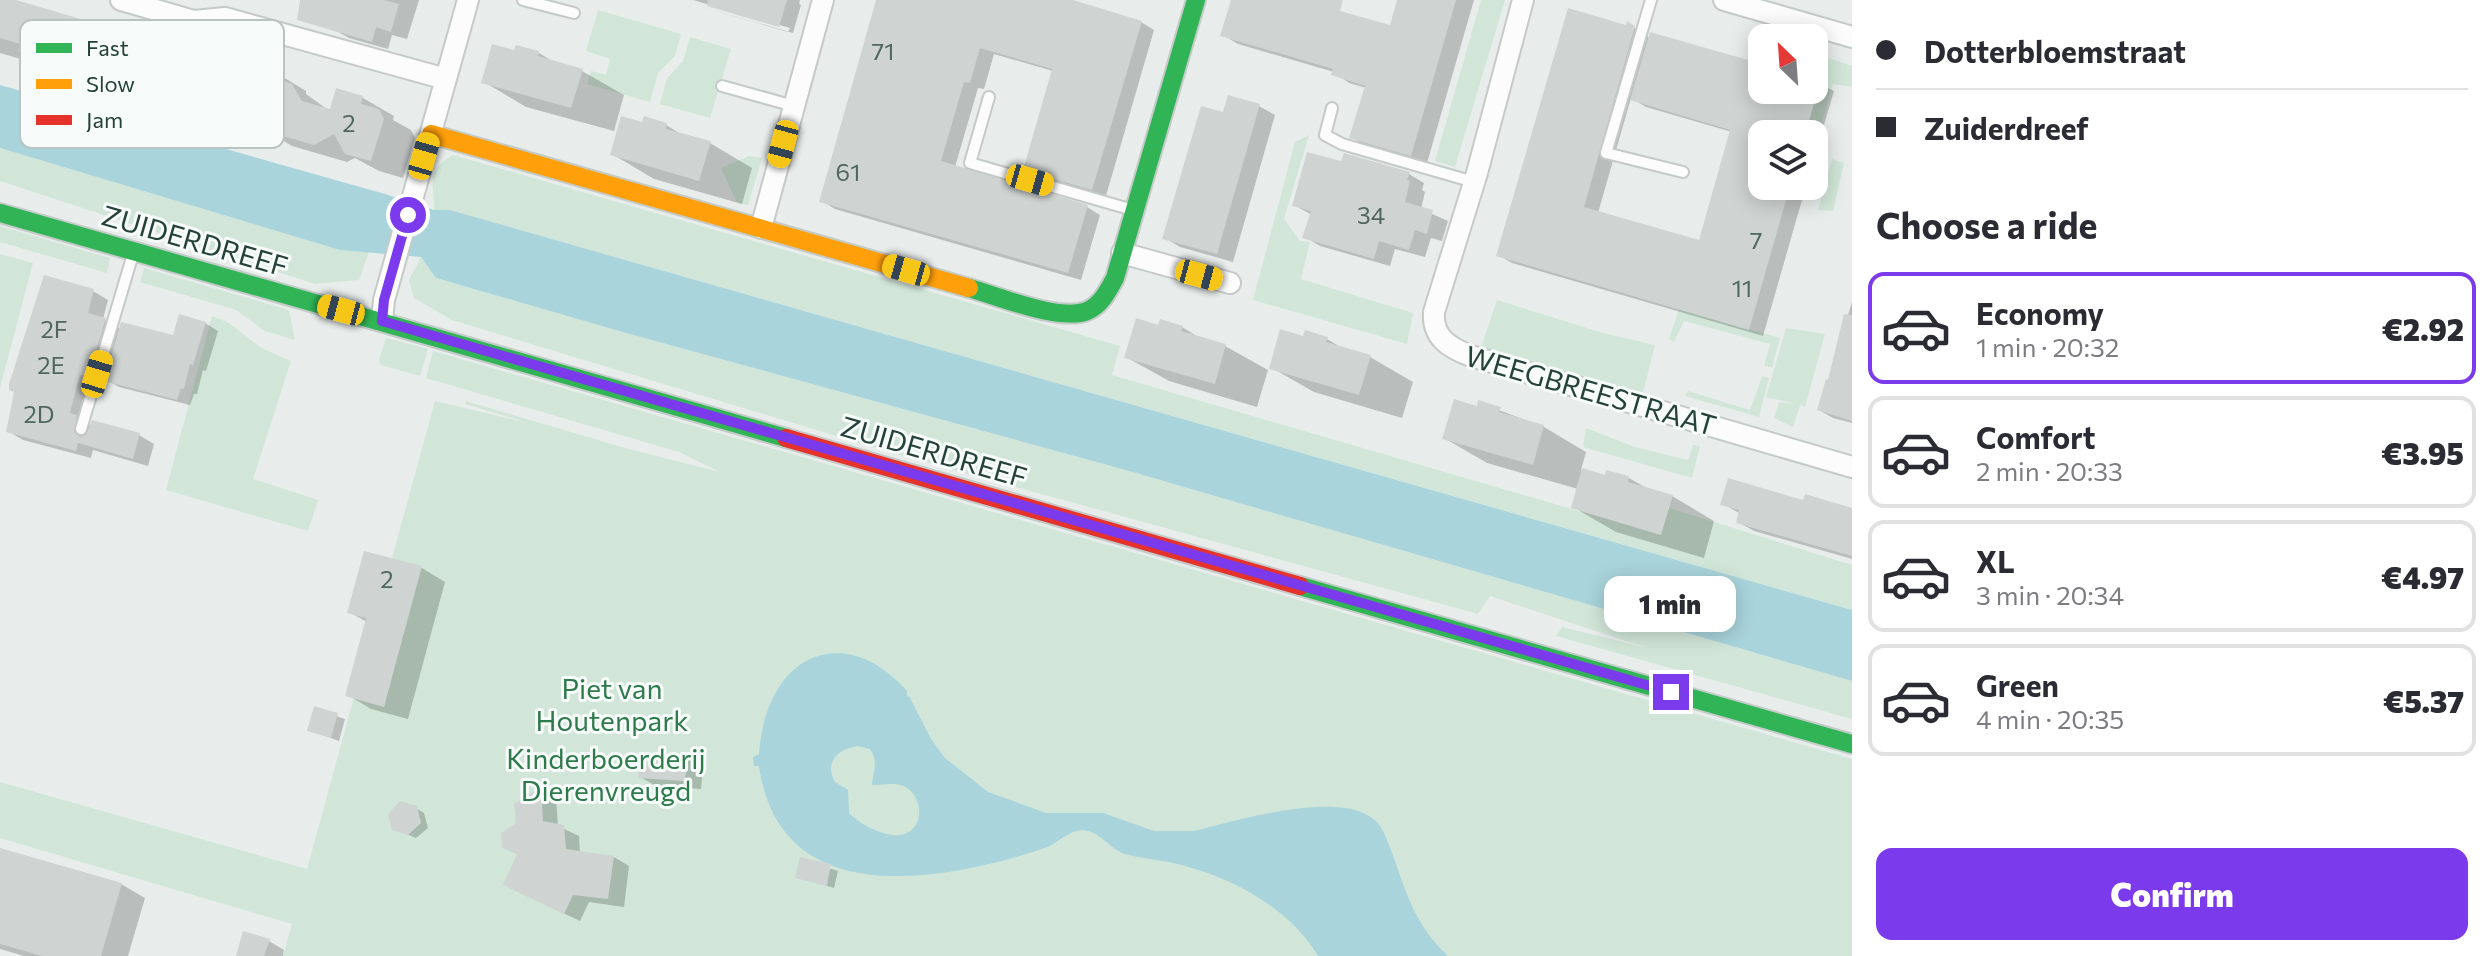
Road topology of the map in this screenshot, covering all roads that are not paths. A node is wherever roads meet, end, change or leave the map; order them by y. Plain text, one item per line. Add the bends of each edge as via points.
1 (121, 0) edge
2 (468, 0) edge
3 (523, 0) edge
4 (823, 0) edge
5 (1196, 0) edge
6 (1523, 0) edge
7 (1651, 0) edge
8 (1729, 1) edge
9 (228, 9) edge
10 (574, 13) dead end
11 (191, 20) edge
12 (197, 20) edge
13 (262, 20) edge
14 (284, 27) edge
15 (1852, 37) edge
16 (446, 79) junction
17 (722, 86) dead end
18 (989, 97) dead end
19 (794, 106) junction
20 (1332, 108) dead end
21 (431, 134) junction
22 (1683, 172) dead end
23 (1474, 182) junction
24 (1134, 210) junction
25 (0, 213) edge
26 (761, 228) junction
27 (133, 251) junction
28 (1122, 253) junction
29 (1230, 283) dead end
30 (382, 321) junction
31 (81, 429) dead end
32 (1852, 467) edge
33 (1852, 744) edge

1 - 11 street
2 - 16 street
3 - 10 lane
4 - 19 street
5 - 24 street
6 - 23 street, WEEGBREESTRAAT
7 - 22 lane via 1606,153
8 - 15 street
9 - 12 street
9 - 13 street
14 - 16 street
16 - 21 street
17 - 19 lane
18 - 24 lane via 970,163
19 - 26 street
20 - 23 lane via 1325,135
21 - 26 street
21 - 30 street
23 - 32 street, WEEGBREESTRAAT via 1434,312 1445,344
24 - 28 street
25 - 27 street, ZUIDERDREEF
26 - 28 street via 1072,314 1090,311 1103,301
27 - 30 street, ZUIDERDREEF
27 - 31 lane
28 - 29 street
30 - 33 street, ZUIDERDREEF

